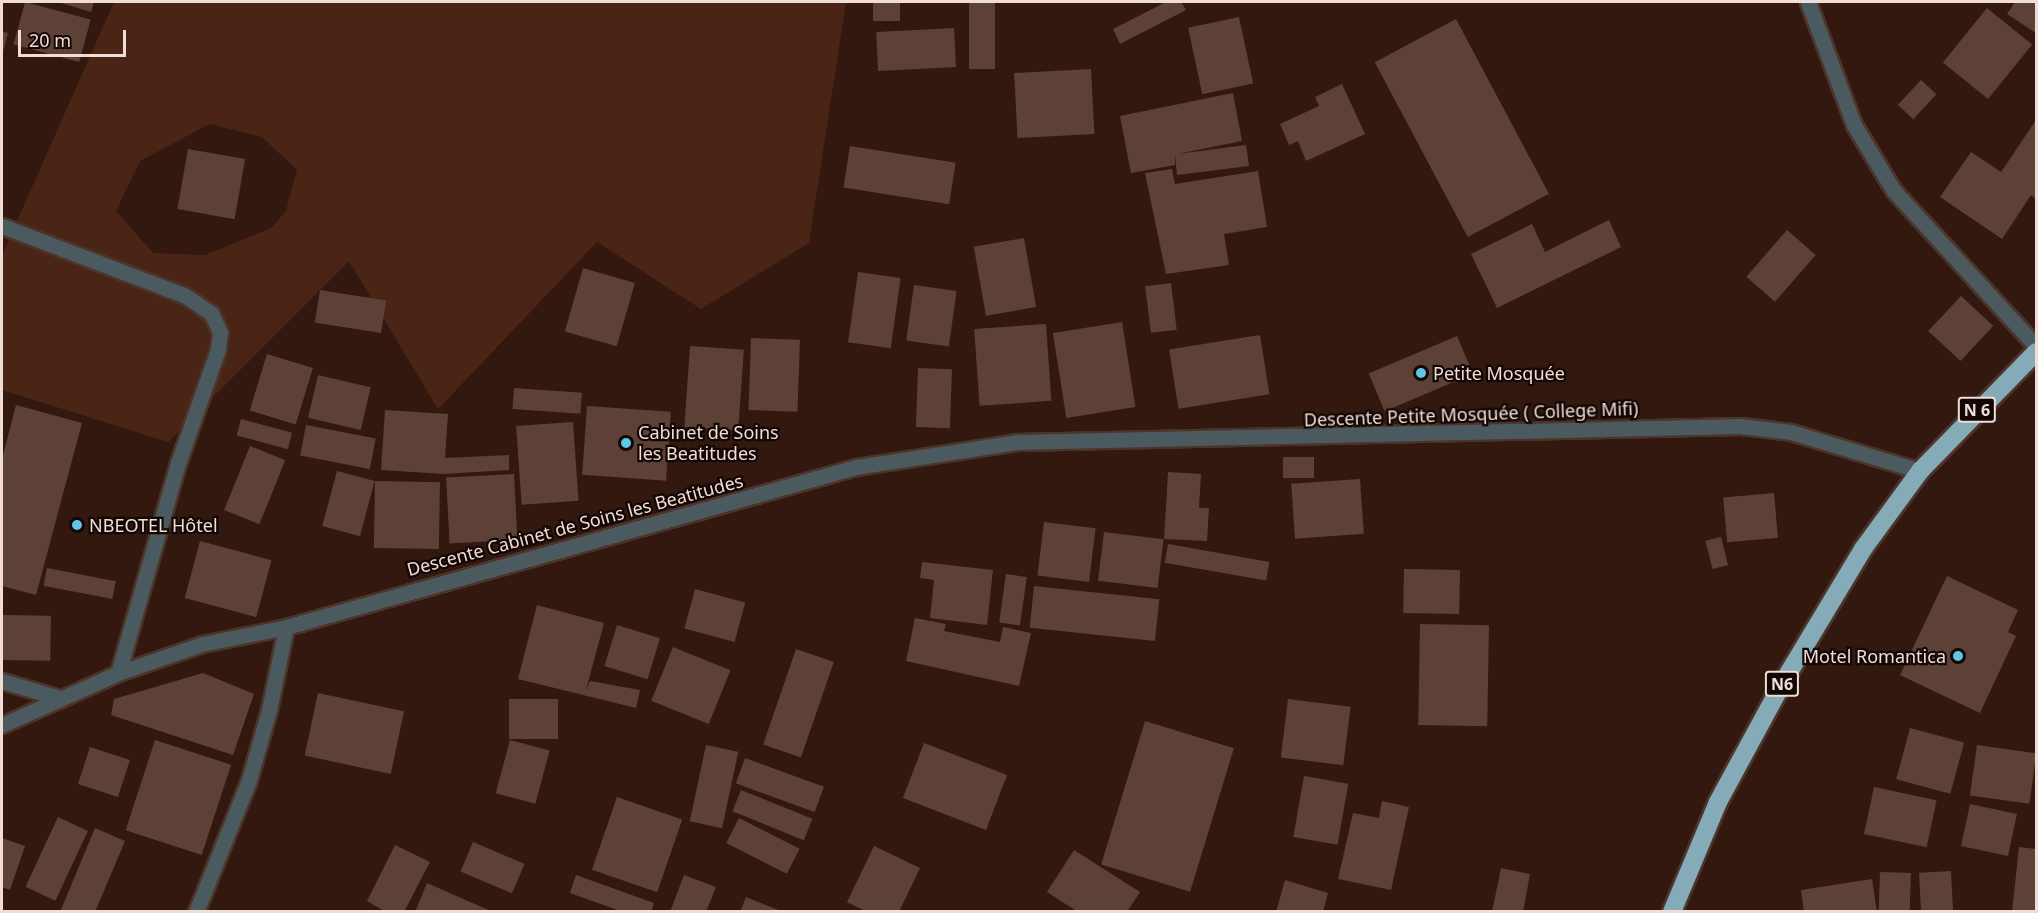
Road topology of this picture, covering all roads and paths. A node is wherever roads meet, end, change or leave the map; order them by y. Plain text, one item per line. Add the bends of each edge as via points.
1 (1808, 2) edge
2 (2, 226) edge
3 (2037, 346) edge
4 (2037, 352) edge
5 (1017, 442) joint
6 (1920, 471) junction
7 (286, 627) junction
8 (118, 673) junction
9 (2, 681) edge
10 (60, 698) junction
11 (2, 724) edge
12 (196, 912) edge
13 (1672, 912) edge

1 - 3 street via 1854,125 1894,191
2 - 8 street via 184,295 211,313 220,332
4 - 6 highway, N 6
5 - 6 street, Descente Petite Mosquée ( College Mifi) via 1741,426 1791,432
5 - 7 street, Descente Cabinet de Soins les Beatitudes via 856,467
6 - 13 highway, N6 via 1863,549 1787,675 1718,802
7 - 8 street, Descente Cabinet de Soins les Beatitudes via 202,644
7 - 12 street via 249,780
8 - 10 street, Descente Cabinet de Soins les Beatitudes
9 - 10 street
10 - 11 street, Descente Cabinet de Soins les Beatitudes

